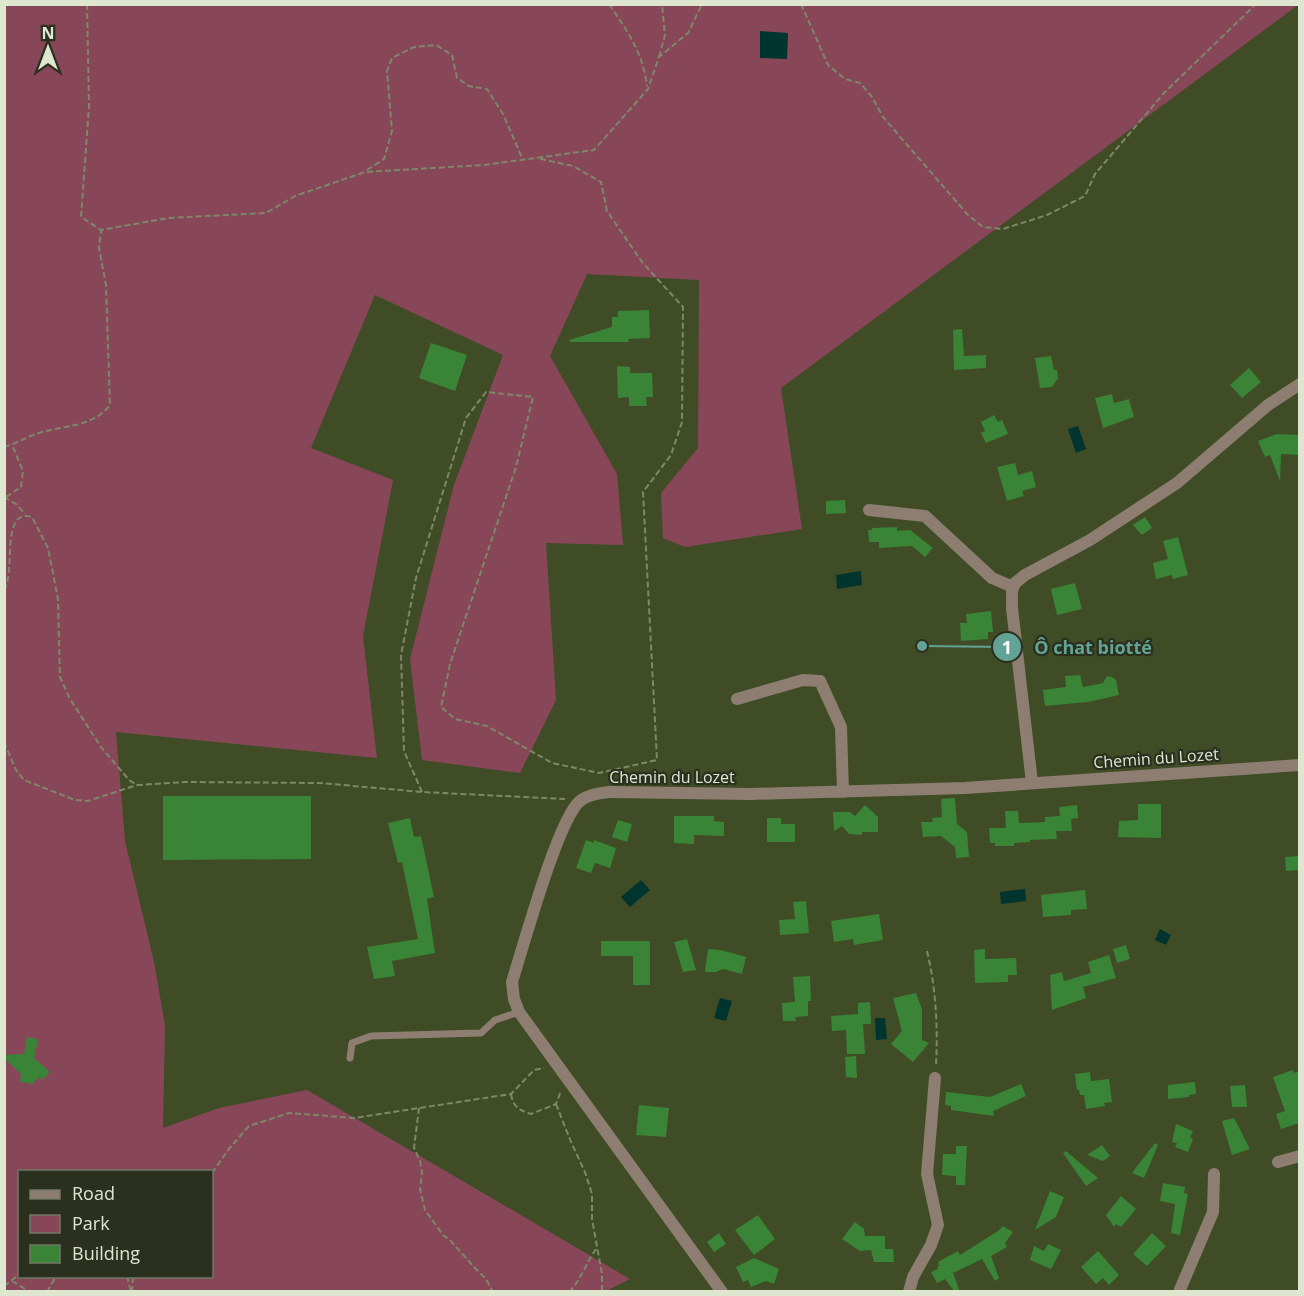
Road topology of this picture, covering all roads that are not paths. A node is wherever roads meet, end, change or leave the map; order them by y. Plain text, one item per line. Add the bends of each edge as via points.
1 (1299, 384) edge
2 (869, 510) dead end
3 (1013, 588) junction
4 (737, 699) dead end
5 (1299, 765) edge
6 (1032, 783) junction
7 (843, 792) junction
8 (519, 1012) junction
9 (350, 1058) dead end
10 (935, 1078) road end
11 (1299, 1156) edge
12 (1278, 1162) dead end
13 (1214, 1174) dead end
14 (722, 1292) edge
15 (909, 1292) edge
16 (1179, 1292) edge

1 - 3 street via 1268,405 1177,483 1090,540 1025,575
2 - 3 street via 925,516 992,578
3 - 6 street
4 - 7 street via 803,680 820,681 842,728
5 - 6 street, Chemin du Lozet
6 - 7 street, Chemin du Lozet
7 - 8 street, Chemin du Lozet via 611,792 581,800 568,816 557,845 512,982
8 - 9 lane via 495,1020 481,1033 371,1036 352,1043
8 - 14 street
10 - 15 street via 927,1174 938,1225
11 - 12 street
13 - 16 street via 1213,1212

